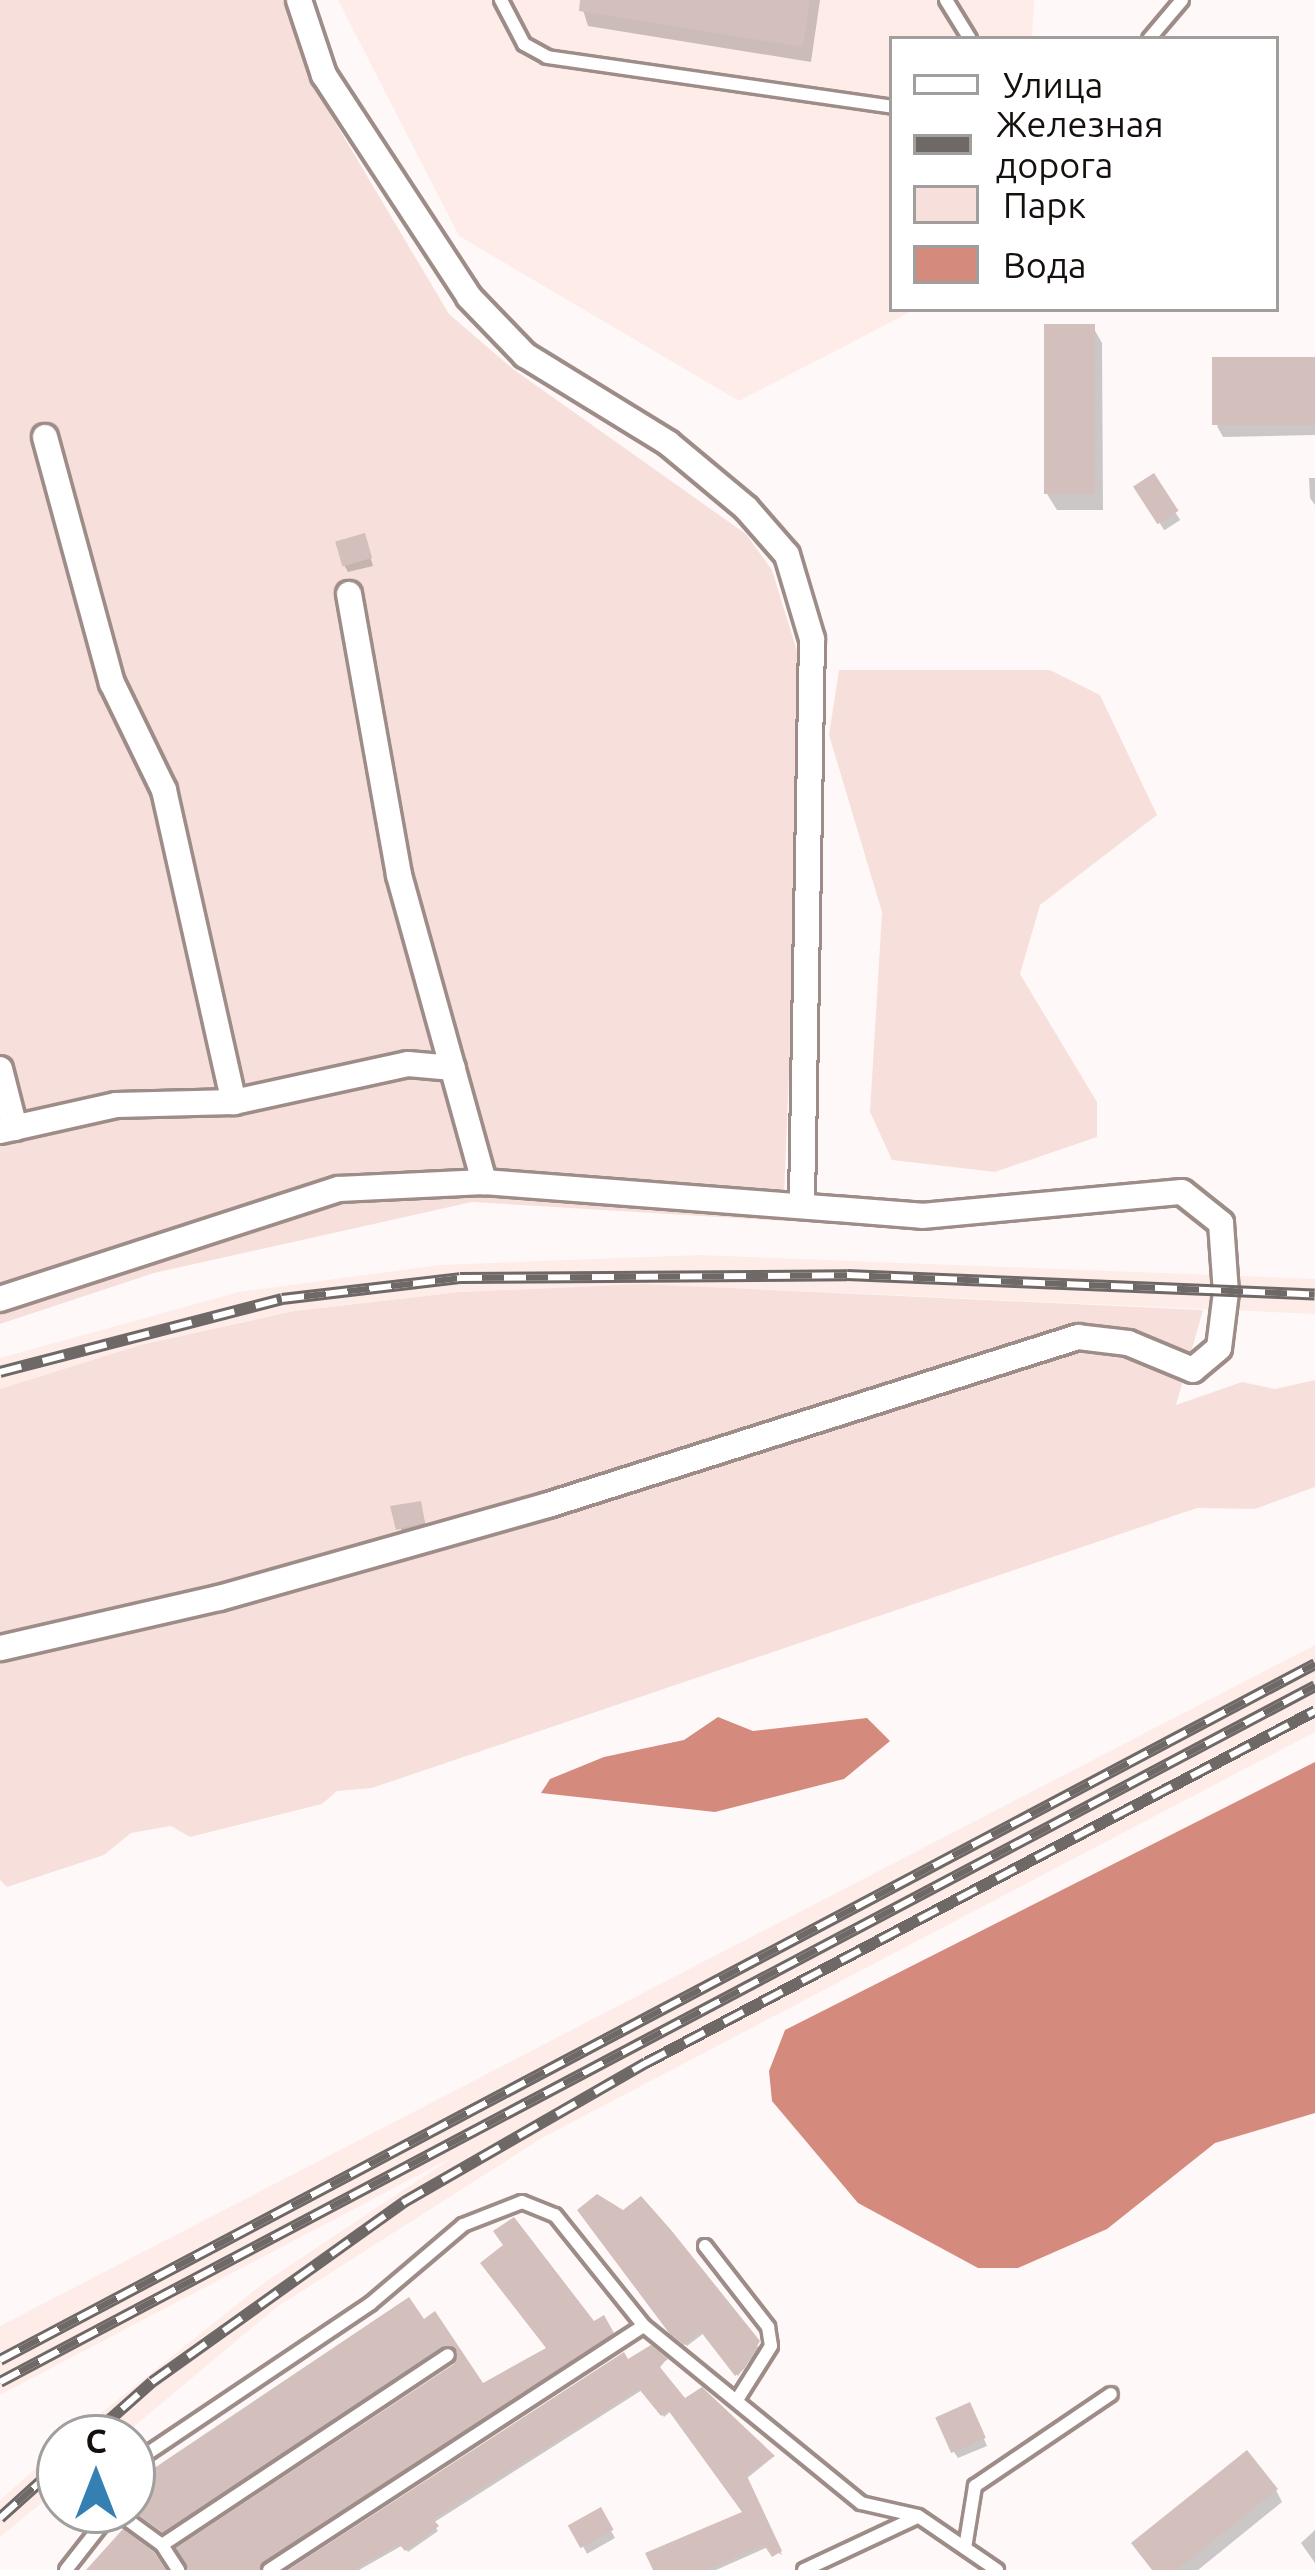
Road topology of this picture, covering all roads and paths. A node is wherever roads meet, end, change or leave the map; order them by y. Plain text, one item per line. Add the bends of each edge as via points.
1 (299, 0) edge
2 (501, 0) edge
3 (946, 0) edge
4 (1182, 0) edge
5 (968, 36) edge
6 (1152, 36) edge
7 (889, 107) edge
8 (45, 437) dead end
9 (349, 594) dead end
10 (453, 1068) junction
11 (0, 1070) edge
12 (234, 1102) junction
13 (7, 1130) edge
14 (484, 1182) junction
15 (802, 1203) junction
16 (0, 1299) edge
17 (0, 1648) edge
18 (705, 2246) dead end
19 (644, 2326) junction
20 (448, 2355) dead end
21 (1111, 2394) dead end
22 (736, 2399) junction
23 (156, 2448) edge
24 (918, 2516) junction
25 (94, 2534) edge
26 (147, 2534) edge
27 (162, 2545) junction
28 (965, 2548) junction
29 (66, 2570) edge
30 (178, 2570) edge
31 (269, 2570) edge
32 (804, 2570) edge
33 (997, 2570) edge

1 - 15 street via 324,75 469,297 525,355 668,443 787,554 812,639
2 - 7 lane via 524,44 547,57
3 - 5 lane
4 - 6 lane
8 - 12 street via 112,683 164,790
9 - 10 street via 399,875
10 - 12 street via 408,1064
10 - 14 street
11 - 13 street
12 - 13 street via 116,1105
14 - 15 street
14 - 16 street via 339,1190
15 - 17 street via 922,1216 1182,1192 1221,1222 1226,1330 1208,1362 1192,1370 1127,1343 1078,1337 548,1505 219,1598
18 - 22 lane via 768,2327 771,2346
19 - 22 lane
19 - 23 lane via 555,2215 522,2202 496,2206 370,2304
19 - 31 lane
20 - 27 lane
21 - 28 lane via 974,2486
22 - 24 lane via 861,2504
24 - 28 lane
24 - 32 lane
25 - 29 lane
26 - 27 lane
27 - 30 lane
28 - 33 lane

